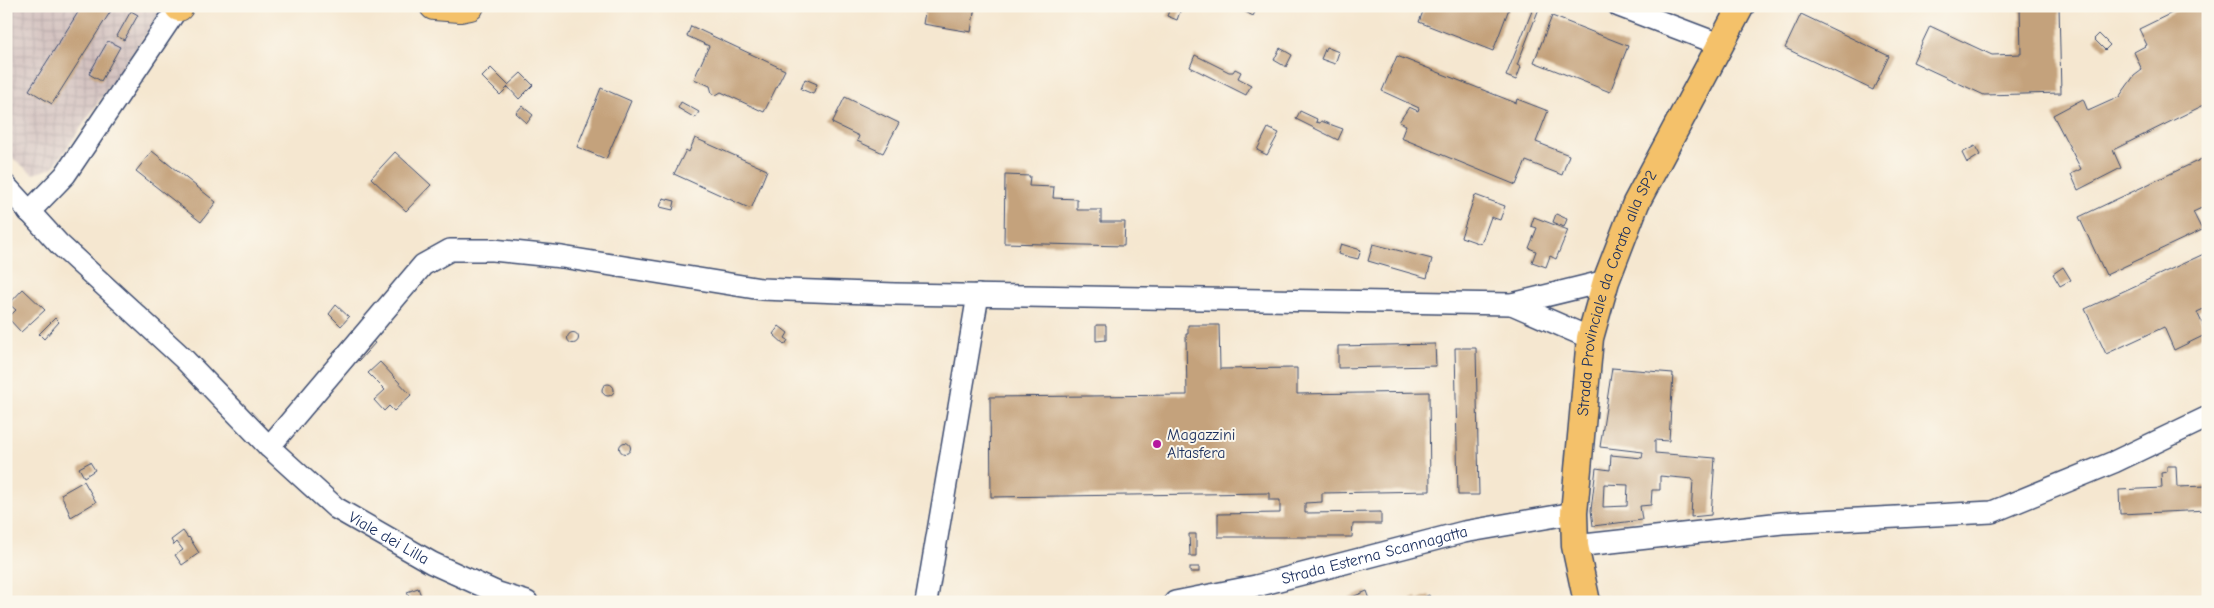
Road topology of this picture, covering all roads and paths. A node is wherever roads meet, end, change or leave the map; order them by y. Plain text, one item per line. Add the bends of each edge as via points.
1 (179, 6) edge
2 (434, 6) edge
3 (470, 6) edge
4 (1619, 6) edge
5 (1741, 6) edge
6 (1719, 44) junction
7 (7, 189) edge
8 (29, 212) junction
9 (1606, 280) junction
10 (978, 295) junction
11 (1512, 304) junction
12 (1590, 338) junction
13 (2208, 418) edge
14 (269, 447) junction
15 (1574, 513) junction
16 (1575, 546) junction
17 (527, 602) edge
18 (926, 602) edge
19 (1175, 602) edge
20 (1587, 602) edge

1 - 8 street via 65,175
2 - 3 highway
4 - 6 street
5 - 6 main road, Strada Provinciale da Corato alla SP2
6 - 9 main road, Strada Provinciale da Corato alla SP2 via 1636,203
7 - 8 street, Viale dei Lilla
8 - 14 street, Viale dei Lilla via 59,244 183,358
9 - 11 street
9 - 12 main road, Strada Provinciale da Corato alla SP2
10 - 11 street
10 - 14 street via 761,289 562,257 493,250 450,250 423,265
10 - 18 street
11 - 12 street
12 - 15 main road, Strada Provinciale da Corato alla SP2
13 - 16 street via 2114,462 1992,512 1782,523
14 - 17 street, Viale dei Lilla via 336,508 432,562 498,593
15 - 16 main road, Strada Provinciale da Corato alla SP2
15 - 19 street, Strada Esterna Scannagatta via 1464,532 1256,586
16 - 20 main road, Strada Provinciale da Corato alla SP2

